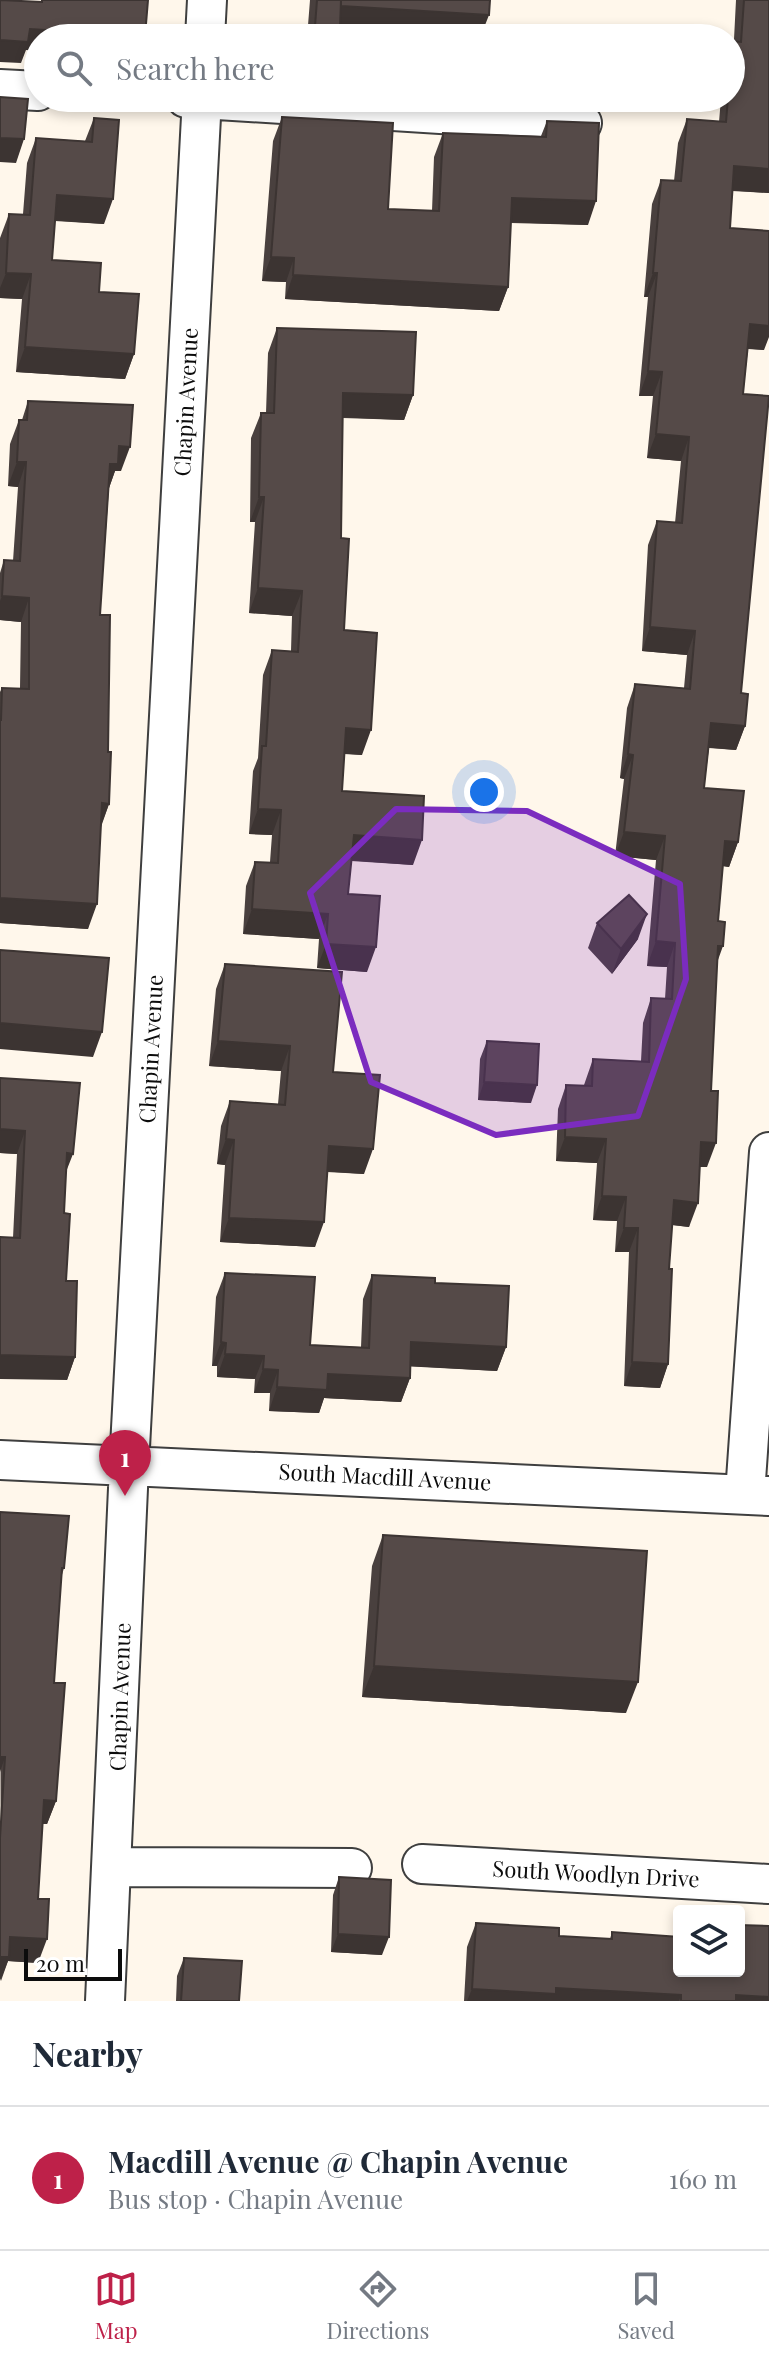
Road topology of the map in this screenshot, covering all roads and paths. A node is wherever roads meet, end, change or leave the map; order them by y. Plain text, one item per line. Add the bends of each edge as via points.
1 (207, 0) edge
2 (206, 24) edge
3 (0, 89) edge
4 (24, 90) edge
5 (201, 112) edge
6 (415, 112) edge
7 (582, 123) edge
8 (769, 1152) edge
9 (0, 1460) edge
10 (129, 1466) junction
11 (757, 1495) edge
12 (422, 1864) dead end
13 (112, 1867) junction
14 (352, 1868) dead end
15 (769, 1884) edge
16 (105, 2001) edge

1 - 2 street
3 - 4 street
5 - 10 street, Chapin Avenue
6 - 7 street
8 - 11 street
9 - 10 street, South Macdill Avenue
10 - 11 street, South Macdill Avenue
10 - 13 street, Chapin Avenue
12 - 15 street, South Woodlyn Drive
13 - 14 street
13 - 16 street, Chapin Avenue

